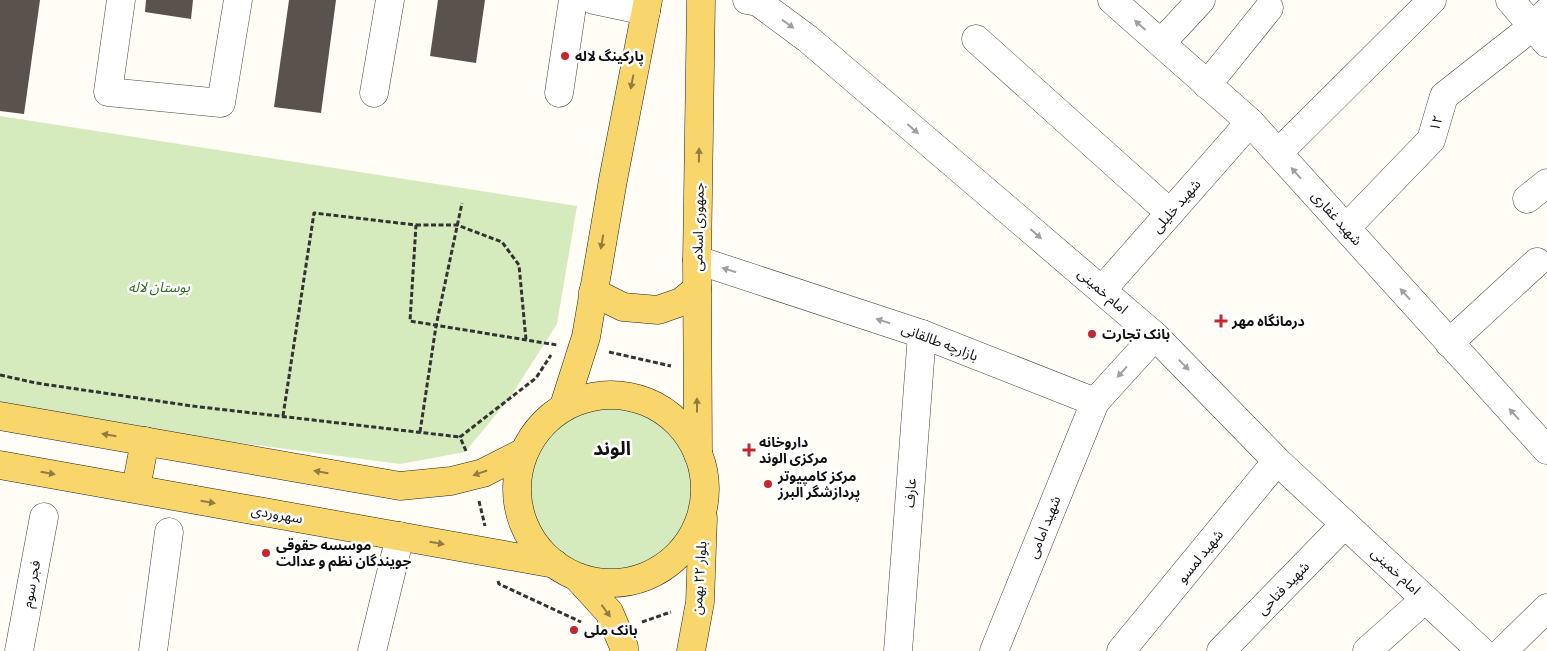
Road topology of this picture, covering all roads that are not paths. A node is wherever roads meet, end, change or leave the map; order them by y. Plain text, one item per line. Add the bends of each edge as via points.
1 (121, 0) edge
2 (238, 0) edge
3 (390, 0) edge
4 (573, 0) edge
5 (594, 0) edge
6 (701, 0) edge
7 (747, 0) edge
8 (1112, 0) edge
9 (1201, 0) edge
10 (1432, 0) edge
11 (1510, 0) edge
12 (647, 6) edge
13 (1269, 8) dead end
14 (1542, 27) edge
15 (976, 39) dead end
16 (1161, 43) junction
17 (1207, 85) junction
18 (374, 93) dead end
19 (559, 93) dead end
20 (1250, 122) junction
21 (1278, 153) junction
22 (1170, 213) junction
23 (1346, 228) junction
24 (697, 260) junction
25 (1537, 262) dead end
26 (697, 289) junction
27 (1102, 290) junction
28 (593, 292) junction
29 (922, 334) junction
30 (1155, 336) junction
31 (1450, 343) junction
32 (1095, 402) junction
33 (564, 406) junction
34 (0, 416) edge
35 (145, 441) junction
36 (1547, 450) edge
37 (524, 452) junction
38 (698, 454) junction
39 (1277, 461) junction
40 (0, 465) edge
41 (136, 488) junction
42 (704, 504) junction
43 (44, 517) dead end
44 (1345, 524) junction
45 (168, 532) dead end
46 (400, 536) junction
47 (566, 571) junction
48 (1425, 599) junction
49 (1547, 608) edge
50 (621, 641) edge
51 (19, 651) edge
52 (153, 651) edge
53 (372, 651) edge
54 (691, 651) edge
55 (898, 651) edge
56 (994, 651) edge
57 (1122, 651) edge
58 (1221, 651) edge
59 (1367, 651) edge
60 (1481, 651) edge
61 (1502, 651) edge

1 - 2 street via 108,92 221,103
3 - 18 street
4 - 19 street
5 - 12 street
24 -> 6 main road, جمهوری اسلامی
7 -> 27 street, امام خمینی via 758,2 808,39
16 -> 8 street, شهید غفاری
9 - 16 street
10 - 21 street
11 - 14 street
12 -> 28 main road
13 - 17 street
14 - 23 street, ۱۲ via 1444,96 1431,140
15 - 22 street
16 - 17 street, شهید غفاری
17 - 20 street, شهید غفاری
20 - 21 street, شهید غفاری
20 - 22 street, شهید خلیلی
23 -> 21 street, شهید غفاری
22 - 27 street, شهید خلیلی
31 -> 23 street, شهید غفاری
24 - 26 main road, جمهوری اسلامی
29 -> 24 street, بازارچه طالقانی
25 - 31 street
26 - 28 main road via 680,302 658,310 623,307
38 -> 26 main road, جمهوری اسلامی
27 - 30 street, امام خمینی
28 - 33 main road via 586,336
29 - 32 street, بازارچه طالقانی
29 - 55 street, عارف
30 -> 32 street
30 -> 39 street, امام خمینی
36 -> 31 street, شهید غفاری
32 - 56 street, شهید امامی
33 - 37 main road via 539,427
33 - 38 main road via 595,395 626,395 658,407 679,424
35 -> 34 main road
37 -> 35 main road via 483,473 451,481 400,486
35 - 41 main road
37 - 47 main road via 517,477 518,507 530,538
38 - 42 main road, بلوار ۲۲ بهمن via 704,473
39 - 44 street, امام خمینی
39 - 57 street, شهید لمسو
40 -> 41 main road, سهروردی
41 -> 46 main road, سهروردی
42 - 47 main road, سهروردی via 692,537 680,554 660,570 631,581 604,583
42 - 54 main road, بلوار ۲۲ بهمن via 700,602
43 - 51 street, فجر سوم
44 - 48 street, امام خمینی
44 - 58 street, شهید فتاحی
45 - 52 street
46 -> 47 main road, سهروردی
46 - 53 street
47 -> 50 main road via 609,612
48 - 59 street
48 - 60 street, امام خمینی
49 - 61 street

